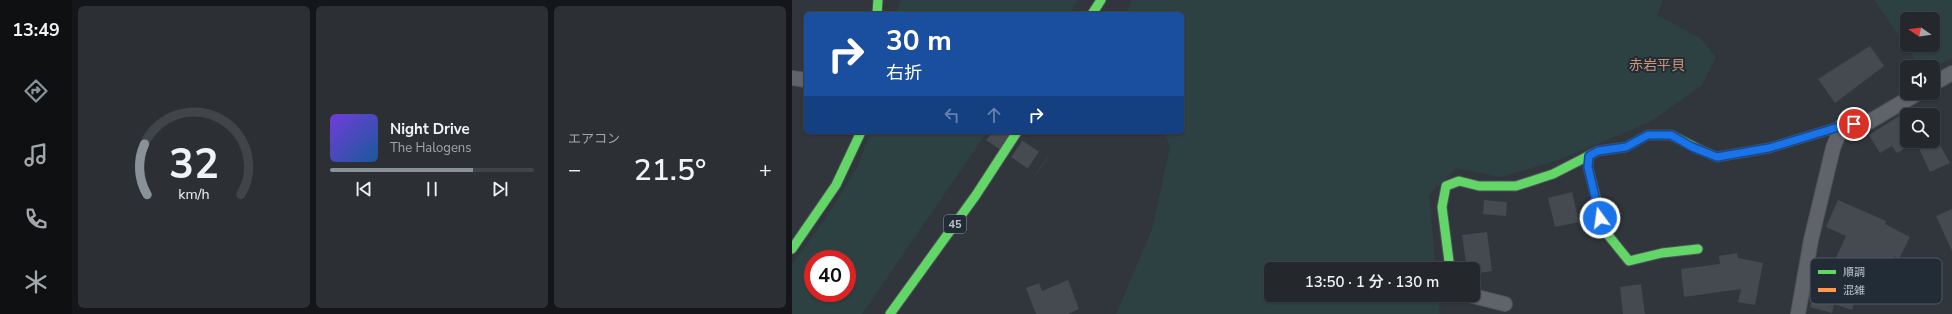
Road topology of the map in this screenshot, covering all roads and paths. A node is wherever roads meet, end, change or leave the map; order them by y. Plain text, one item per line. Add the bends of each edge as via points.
1 (878, 0) edge
2 (1101, 0) edge
3 (877, 12) edge
4 (1093, 12) edge
5 (1952, 74) edge
6 (792, 78) edge
7 (804, 80) edge
8 (1940, 80) edge
9 (1906, 100) edge
10 (1842, 126) junction
11 (860, 134) edge
12 (1015, 134) edge
13 (1589, 156) junction
14 (792, 249) edge
15 (1698, 249) dead end
16 (1449, 262) edge
17 (1480, 298) edge
18 (1505, 304) dead end
19 (890, 314) edge
20 (1798, 314) edge

1 - 3 main road
2 - 4 main road
5 - 8 street
6 - 7 street
9 - 10 street via 1867,123
10 - 13 main road via 1769,148 1717,157 1671,135 1648,135 1626,147 1598,151
10 - 20 street via 1833,148 1811,240
11 - 14 main road via 836,186
12 - 19 main road, 45 via 976,195
13 - 15 main road via 1588,167 1604,230 1629,261 1662,253
13 - 16 main road via 1553,174 1516,186 1479,186 1458,181 1446,186 1442,207
17 - 18 street

